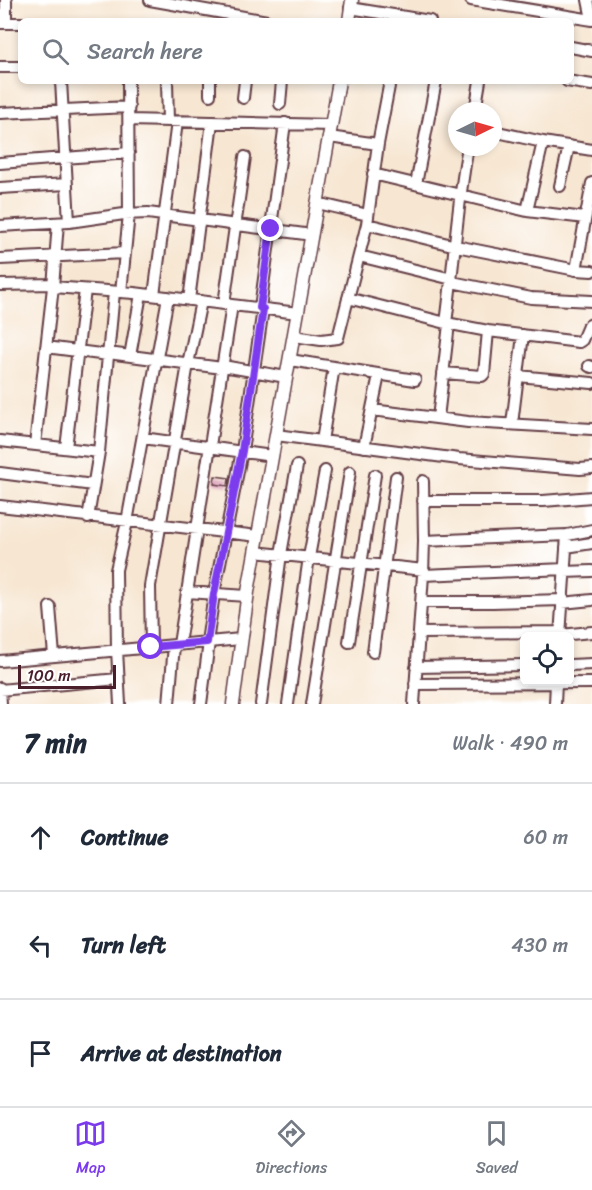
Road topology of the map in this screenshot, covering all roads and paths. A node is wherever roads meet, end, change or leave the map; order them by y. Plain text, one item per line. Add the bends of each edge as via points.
1 (6, 0) edge
2 (150, 0) edge
3 (471, 0) edge
4 (588, 0) edge
5 (488, 1) edge
6 (350, 10) edge
7 (250, 18) edge
8 (408, 18) edge
9 (592, 20) edge
10 (3, 23) edge
11 (574, 48) edge
12 (592, 51) edge
13 (0, 67) edge
14 (18, 67) edge
15 (574, 82) edge
16 (61, 84) edge
17 (128, 84) edge
18 (167, 84) edge
19 (210, 84) edge
20 (245, 84) edge
21 (282, 84) edge
22 (338, 84) edge
23 (389, 84) edge
24 (435, 84) edge
25 (480, 84) edge
26 (592, 85) edge
27 (210, 95) dead end
28 (243, 98) dead end
29 (476, 102) edge
30 (280, 104) dead end
31 (129, 107) junction
32 (63, 111) junction
33 (0, 112) edge
34 (129, 120) junction
35 (173, 121) junction
36 (212, 122) junction
37 (285, 123) junction
38 (330, 131) junction
39 (502, 133) edge
40 (543, 142) junction
41 (378, 144) junction
42 (568, 146) junction
43 (592, 150) edge
44 (129, 153) junction
45 (466, 156) edge
46 (244, 157) dead end
47 (65, 158) junction
48 (0, 163) edge
49 (372, 174) junction
50 (592, 183) edge
51 (67, 184) junction
52 (416, 184) junction
53 (560, 186) dead end
54 (0, 188) edge
55 (459, 194) junction
56 (591, 197) edge
57 (317, 203) junction
58 (527, 211) junction
59 (129, 214) junction
60 (164, 215) junction
61 (585, 218) junction
62 (200, 220) junction
63 (368, 220) junction
64 (64, 223) junction
65 (236, 224) junction
66 (0, 226) edge
67 (271, 229) junction
68 (312, 235) junction
69 (587, 235) edge
70 (456, 246) junction
71 (125, 253) junction
72 (56, 256) junction
73 (359, 256) junction
74 (0, 259) edge
75 (576, 270) junction
76 (592, 272) edge
77 (452, 280) junction
78 (0, 285) edge
79 (53, 286) junction
80 (85, 290) junction
81 (117, 292) junction
82 (141, 294) junction
83 (154, 295) junction
84 (168, 297) junction
85 (348, 298) junction
86 (189, 300) junction
87 (201, 301) junction
88 (592, 301) edge
89 (228, 304) junction
90 (262, 308) junction
91 (298, 313) junction
92 (448, 324) junction
93 (592, 324) edge
94 (488, 331) junction
95 (523, 335) junction
96 (294, 336) junction
97 (46, 347) junction
98 (78, 351) junction
99 (108, 354) junction
100 (130, 356) junction
101 (156, 359) junction
102 (290, 360) junction
103 (188, 364) junction
104 (223, 367) junction
105 (334, 367) junction
106 (254, 371) junction
107 (443, 374) junction
108 (379, 375) junction
109 (518, 376) junction
110 (286, 377) junction
111 (414, 381) dead end
112 (592, 384) edge
113 (372, 410) junction
114 (438, 418) junction
115 (512, 424) junction
116 (592, 429) edge
117 (276, 435) junction
118 (143, 438) junction
119 (0, 441) edge
120 (322, 441) junction
121 (176, 443) junction
122 (35, 445) junction
123 (210, 446) junction
124 (364, 447) junction
125 (66, 448) junction
126 (242, 451) junction
127 (99, 452) junction
128 (272, 456) junction
129 (297, 466) dead end
130 (592, 468) edge
131 (325, 471) dead end
132 (350, 472) dead end
133 (0, 473) edge
134 (375, 475) dead end
135 (396, 477) dead end
136 (423, 481) dead end
137 (93, 485) junction
138 (592, 497) edge
139 (423, 501) junction
140 (0, 506) edge
141 (88, 518) junction
142 (128, 522) junction
143 (159, 526) junction
144 (197, 530) junction
145 (592, 530) edge
146 (225, 533) junction
147 (567, 535) junction
148 (258, 536) junction
149 (424, 541) junction
150 (592, 543) edge
151 (566, 547) junction
152 (255, 552) junction
153 (281, 554) junction
154 (309, 557) junction
155 (336, 560) junction
156 (360, 563) junction
157 (386, 566) junction
158 (565, 571) junction
159 (592, 571) edge
160 (424, 572) junction
161 (187, 592) junction
162 (214, 594) junction
163 (247, 596) junction
164 (592, 600) edge
165 (562, 601) junction
166 (421, 602) junction
167 (50, 607) dead end
168 (560, 632) edge
169 (592, 632) edge
170 (419, 633) junction
171 (574, 633) edge
172 (520, 634) edge
173 (242, 639) junction
174 (208, 642) junction
175 (349, 642) dead end
176 (176, 645) junction
177 (151, 647) junction
178 (117, 650) junction
179 (374, 652) dead end
180 (54, 656) junction
181 (0, 661) edge
182 (520, 664) edge
183 (592, 664) edge
184 (574, 665) edge
185 (416, 667) junction
186 (118, 679) junction
187 (520, 683) edge
188 (574, 683) edge
189 (592, 683) edge
190 (415, 684) junction
191 (556, 686) edge
192 (0, 689) edge
193 (2, 704) edge
194 (120, 704) edge
195 (169, 704) edge
196 (201, 704) edge
197 (233, 704) edge
198 (261, 704) edge
199 (288, 704) edge
200 (312, 704) edge
201 (414, 704) edge
202 (555, 704) edge

1 - 10 street
2 - 7 street
3 - 5 street
4 - 9 street
5 - 9 street
6 - 8 street
11 - 12 street
13 - 14 street
15 - 26 street
16 - 32 street
17 - 31 street
18 - 35 street
19 - 27 street
20 - 28 street
21 - 30 street
22 - 38 main road
23 - 41 street
24 - 52 street
25 - 29 street
31 - 32 street
31 - 34 street
32 - 33 street
32 - 47 street
34 - 35 street
34 - 44 street
35 - 36 street
35 - 60 street
36 - 37 street
36 - 62 street
37 - 38 street
37 - 67 street
38 - 41 street
38 - 57 main road
39 - 40 street
40 - 42 street
40 - 58 street
41 - 49 street
42 - 43 street
42 - 53 street
44 - 47 street
44 - 59 street
45 - 55 street
46 - 65 street
47 - 48 street
47 - 51 street
49 - 52 street
49 - 63 street
50 - 56 street
51 - 54 street
51 - 64 street
52 - 55 street
55 - 58 street
55 - 70 street
56 - 61 street
57 - 63 street
57 - 68 main road
58 - 61 street
59 - 60 street
59 - 64 street
59 - 71 street
60 - 62 street
60 - 83 street
61 - 69 street
62 - 65 street
62 - 86 street
63 - 70 street
63 - 73 street
64 - 66 street
64 - 72 street
65 - 67 street
65 - 89 street
67 - 68 street
67 - 90 street
68 - 91 main road
69 - 75 street
70 - 75 street
70 - 77 street
71 - 72 street
71 - 81 street
72 - 74 street
72 - 79 street
73 - 77 street
73 - 85 street
75 - 76 street
77 - 88 street via 531,298
77 - 92 street
78 - 79 street
79 - 80 street
79 - 97 street
80 - 81 street
80 - 98 street
81 - 82 street
81 - 99 street
82 - 83 street
82 - 100 street
83 - 84 street
84 - 86 street
84 - 101 street
85 - 92 street
85 - 96 street via 338,338
86 - 87 street
87 - 89 street
87 - 103 street
89 - 90 street
89 - 104 street
90 - 91 street
90 - 106 street
91 - 96 main road
92 - 94 street
92 - 107 street
93 - 95 street via 579,342
94 - 95 street
94 - 107 street via 482,376
95 - 109 street
96 - 102 main road
97 - 98 street
97 - 122 street
98 - 99 street
98 - 125 street
99 - 100 street
99 - 127 street
100 - 101 street
101 - 103 street
101 - 118 street
102 - 105 street
102 - 110 main road
103 - 104 street
103 - 121 street
104 - 106 street
104 - 123 street
105 - 108 street
105 - 120 street
106 - 110 street
106 - 126 street
107 - 114 street
108 - 111 street
108 - 113 street
109 - 112 street
109 - 115 street
110 - 117 main road
113 - 114 street
113 - 124 street
114 - 115 street
115 - 116 street
117 - 120 street
117 - 128 main road
118 - 121 street
118 - 142 street
119 - 122 street
120 - 124 street
121 - 123 street
121 - 143 street
122 - 125 street
123 - 126 street
123 - 144 street
124 - 130 street via 459,459
125 - 127 street
126 - 128 street
126 - 146 street
127 - 137 street
128 - 148 main road
129 - 153 street
131 - 154 street
132 - 155 street
133 - 137 street
134 - 156 street
135 - 157 street
136 - 139 street
137 - 141 street
138 - 139 street via 554,501
139 - 149 street
140 - 141 street
141 - 142 street
142 - 143 street
142 - 178 street via 116,570
143 - 144 street
143 - 177 street via 149,592
144 - 146 street
144 - 161 street
145 - 147 street
146 - 148 street
146 - 162 street
147 - 149 street
147 - 151 street
148 - 152 main road
149 - 160 street
150 - 151 street
151 - 158 street
152 - 153 street
152 - 163 main road
153 - 154 street
153 - 198 street
154 - 155 street
154 - 199 street
155 - 156 street
155 - 200 street
156 - 157 street
156 - 175 street
157 - 160 street
157 - 179 street
158 - 159 street
158 - 160 street
158 - 165 street
160 - 166 street
161 - 162 street
161 - 176 street
162 - 163 street
162 - 174 street
163 - 173 main road
164 - 165 street
165 - 166 street
165 - 168 street
166 - 170 street
167 - 180 street
169 - 171 street
170 - 172 street
170 - 185 street
173 - 174 street
173 - 197 main road
174 - 176 street
174 - 196 street
176 - 177 street
176 - 195 street
177 - 178 street
178 - 180 street
178 - 186 street
180 - 181 street
182 - 185 street
183 - 184 street
185 - 190 street
186 - 192 street
186 - 194 street
187 - 190 street
188 - 189 street
190 - 201 street
191 - 202 street
192 - 193 street

